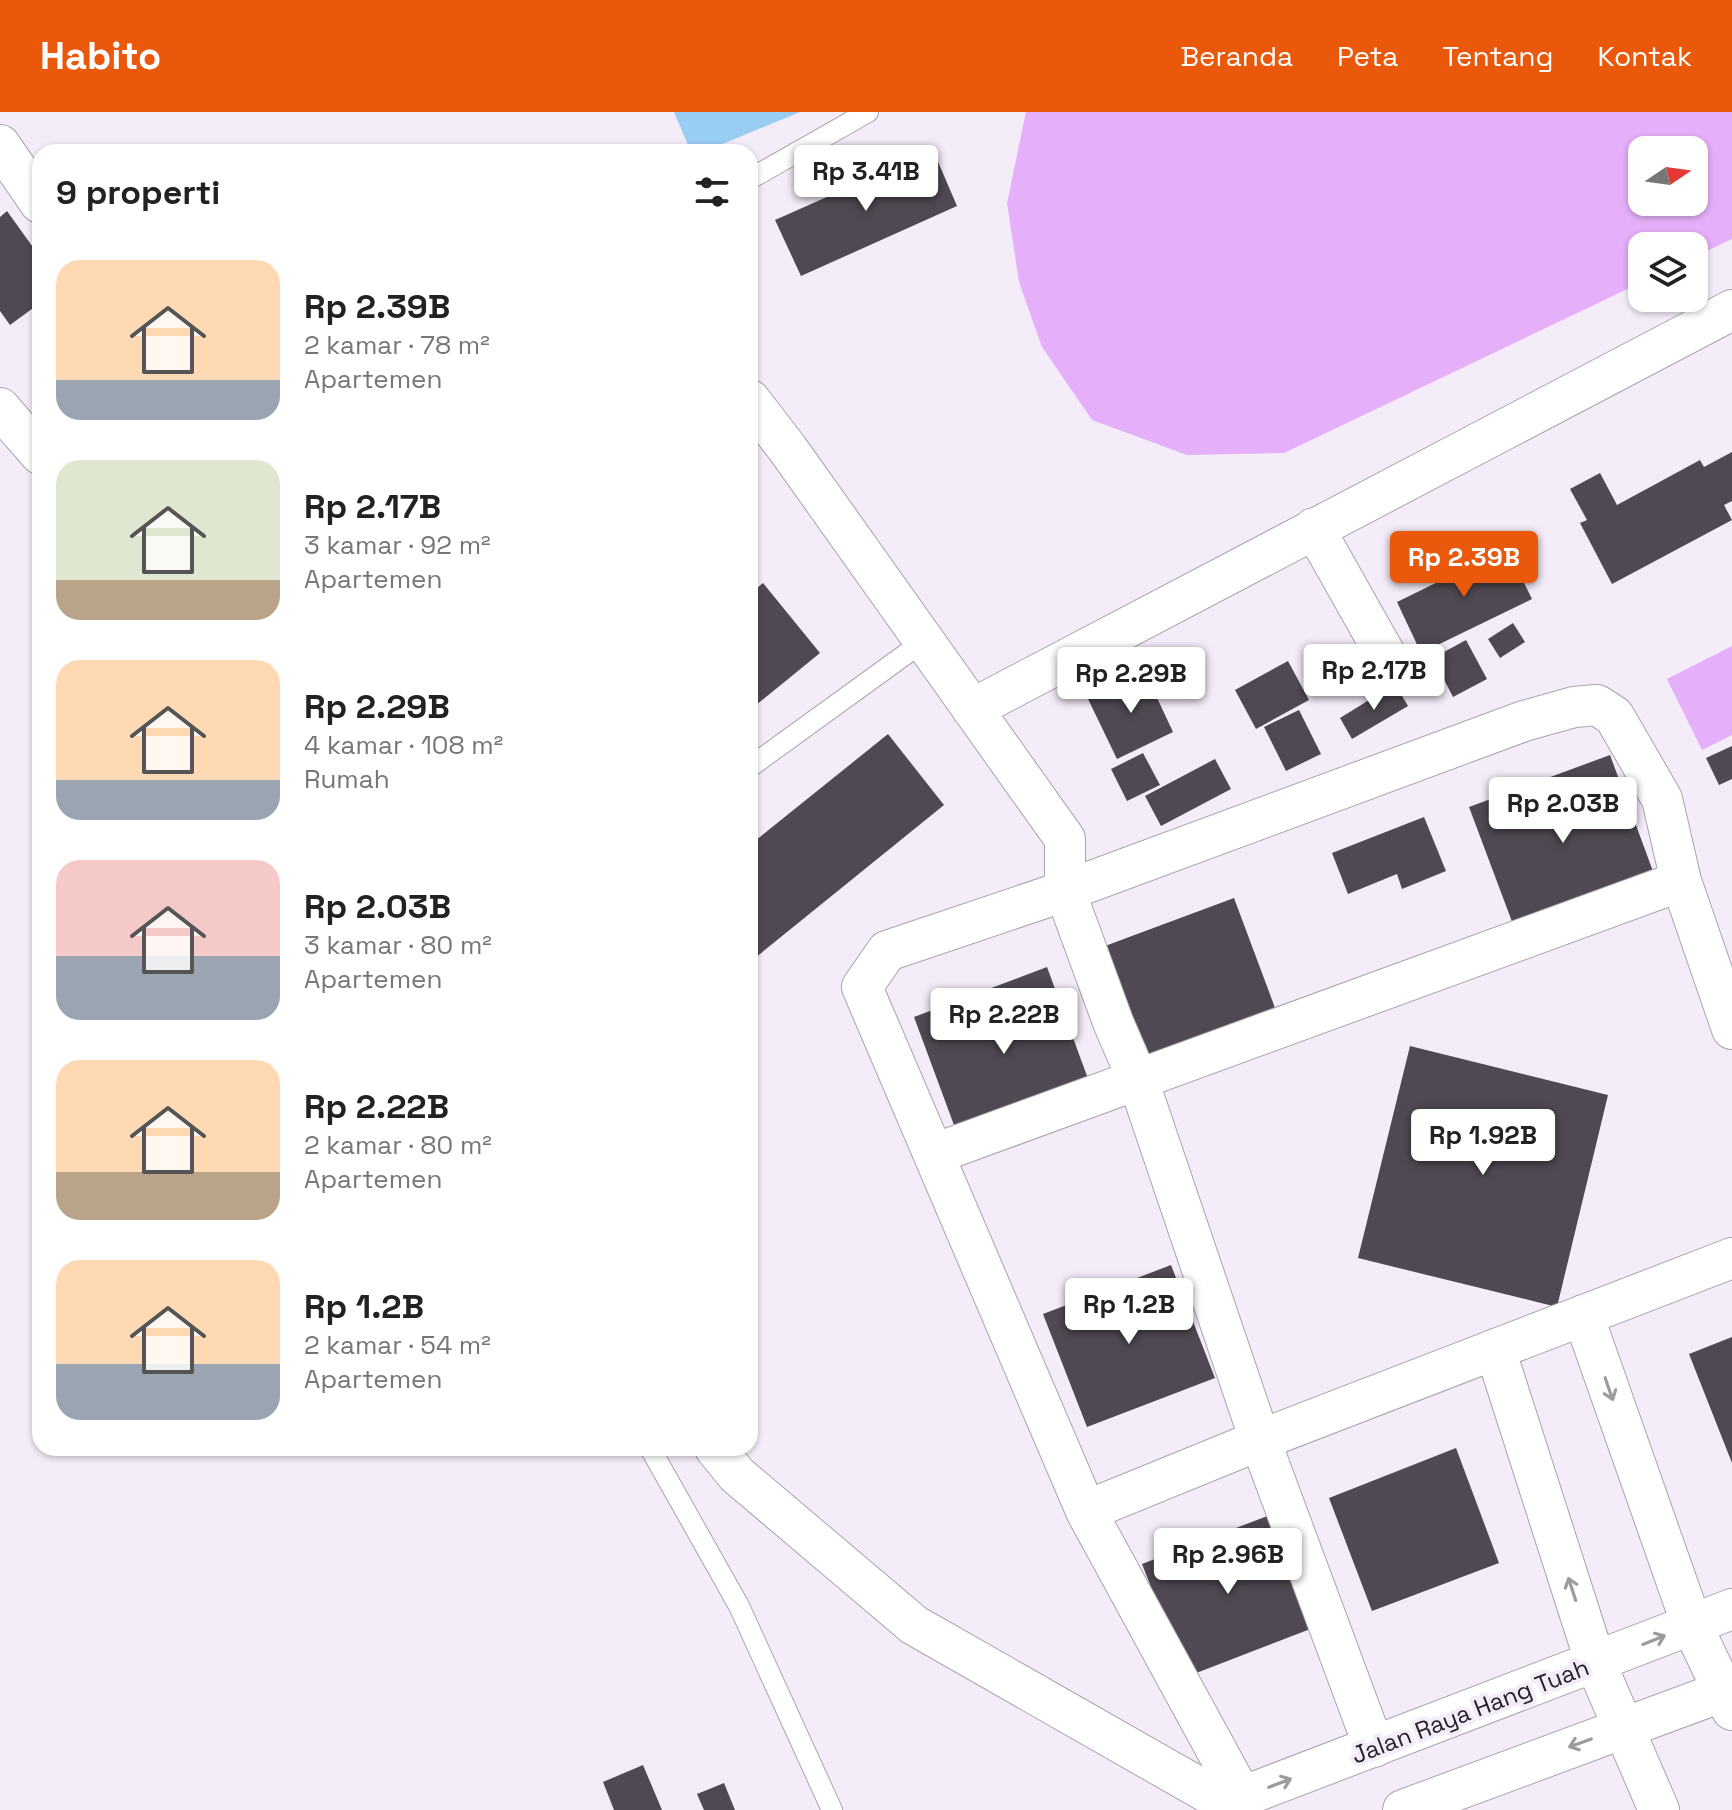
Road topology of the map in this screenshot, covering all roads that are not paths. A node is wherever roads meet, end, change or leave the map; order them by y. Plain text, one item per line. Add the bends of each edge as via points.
1 (868, 112) edge
2 (0, 145) edge
3 (758, 174) edge
4 (32, 191) edge
5 (1732, 310) edge
6 (0, 408) edge
7 (758, 411) edge
8 (32, 445) edge
9 (1314, 528) junction
10 (924, 641) junction
11 (1394, 670) dead end
12 (972, 709) junction
13 (758, 761) edge
14 (1681, 881) junction
15 (1065, 891) junction
16 (1732, 1029) edge
17 (1138, 1080) junction
18 (934, 1154) junction
19 (1732, 1258) edge
20 (1583, 1315) junction
21 (1495, 1349) junction
22 (1260, 1440) junction
23 (655, 1456) edge
24 (722, 1456) edge
25 (1086, 1511) junction
26 (1732, 1609) edge
27 (1692, 1625) junction
28 (1596, 1664) junction
29 (1729, 1697) edge
30 (1623, 1728) junction
31 (1374, 1747) junction
32 (1225, 1803) edge
33 (832, 1810) edge
34 (1403, 1810) edge
35 (1659, 1810) edge

1 - 3 lane
2 - 4 street
5 - 9 street
6 - 8 street
7 - 10 street
9 - 11 street
9 - 12 street
10 - 12 street
10 - 13 lane
12 - 15 street via 1065,839
14 - 15 street via 1662,799 1614,716 1597,705 1524,721
14 - 16 street
14 - 17 street
15 - 17 street
15 - 18 street via 887,951 862,987
17 - 18 street
17 - 22 street
18 - 25 street
19 - 20 street
20 - 21 street
20 -> 27 street
21 - 22 street
28 -> 21 street
22 - 25 street
22 - 31 street
23 - 33 lane via 739,1606
24 - 32 street via 737,1475 914,1625
25 - 32 street
26 - 27 street, Jalan Raya Hang Tuah
28 -> 27 street, Jalan Raya Hang Tuah
27 - 29 street
28 - 30 street
28 - 31 street, Jalan Raya Hang Tuah
29 - 30 street
30 -> 34 street
30 - 35 street
32 -> 31 street, Jalan Raya Hang Tuah

